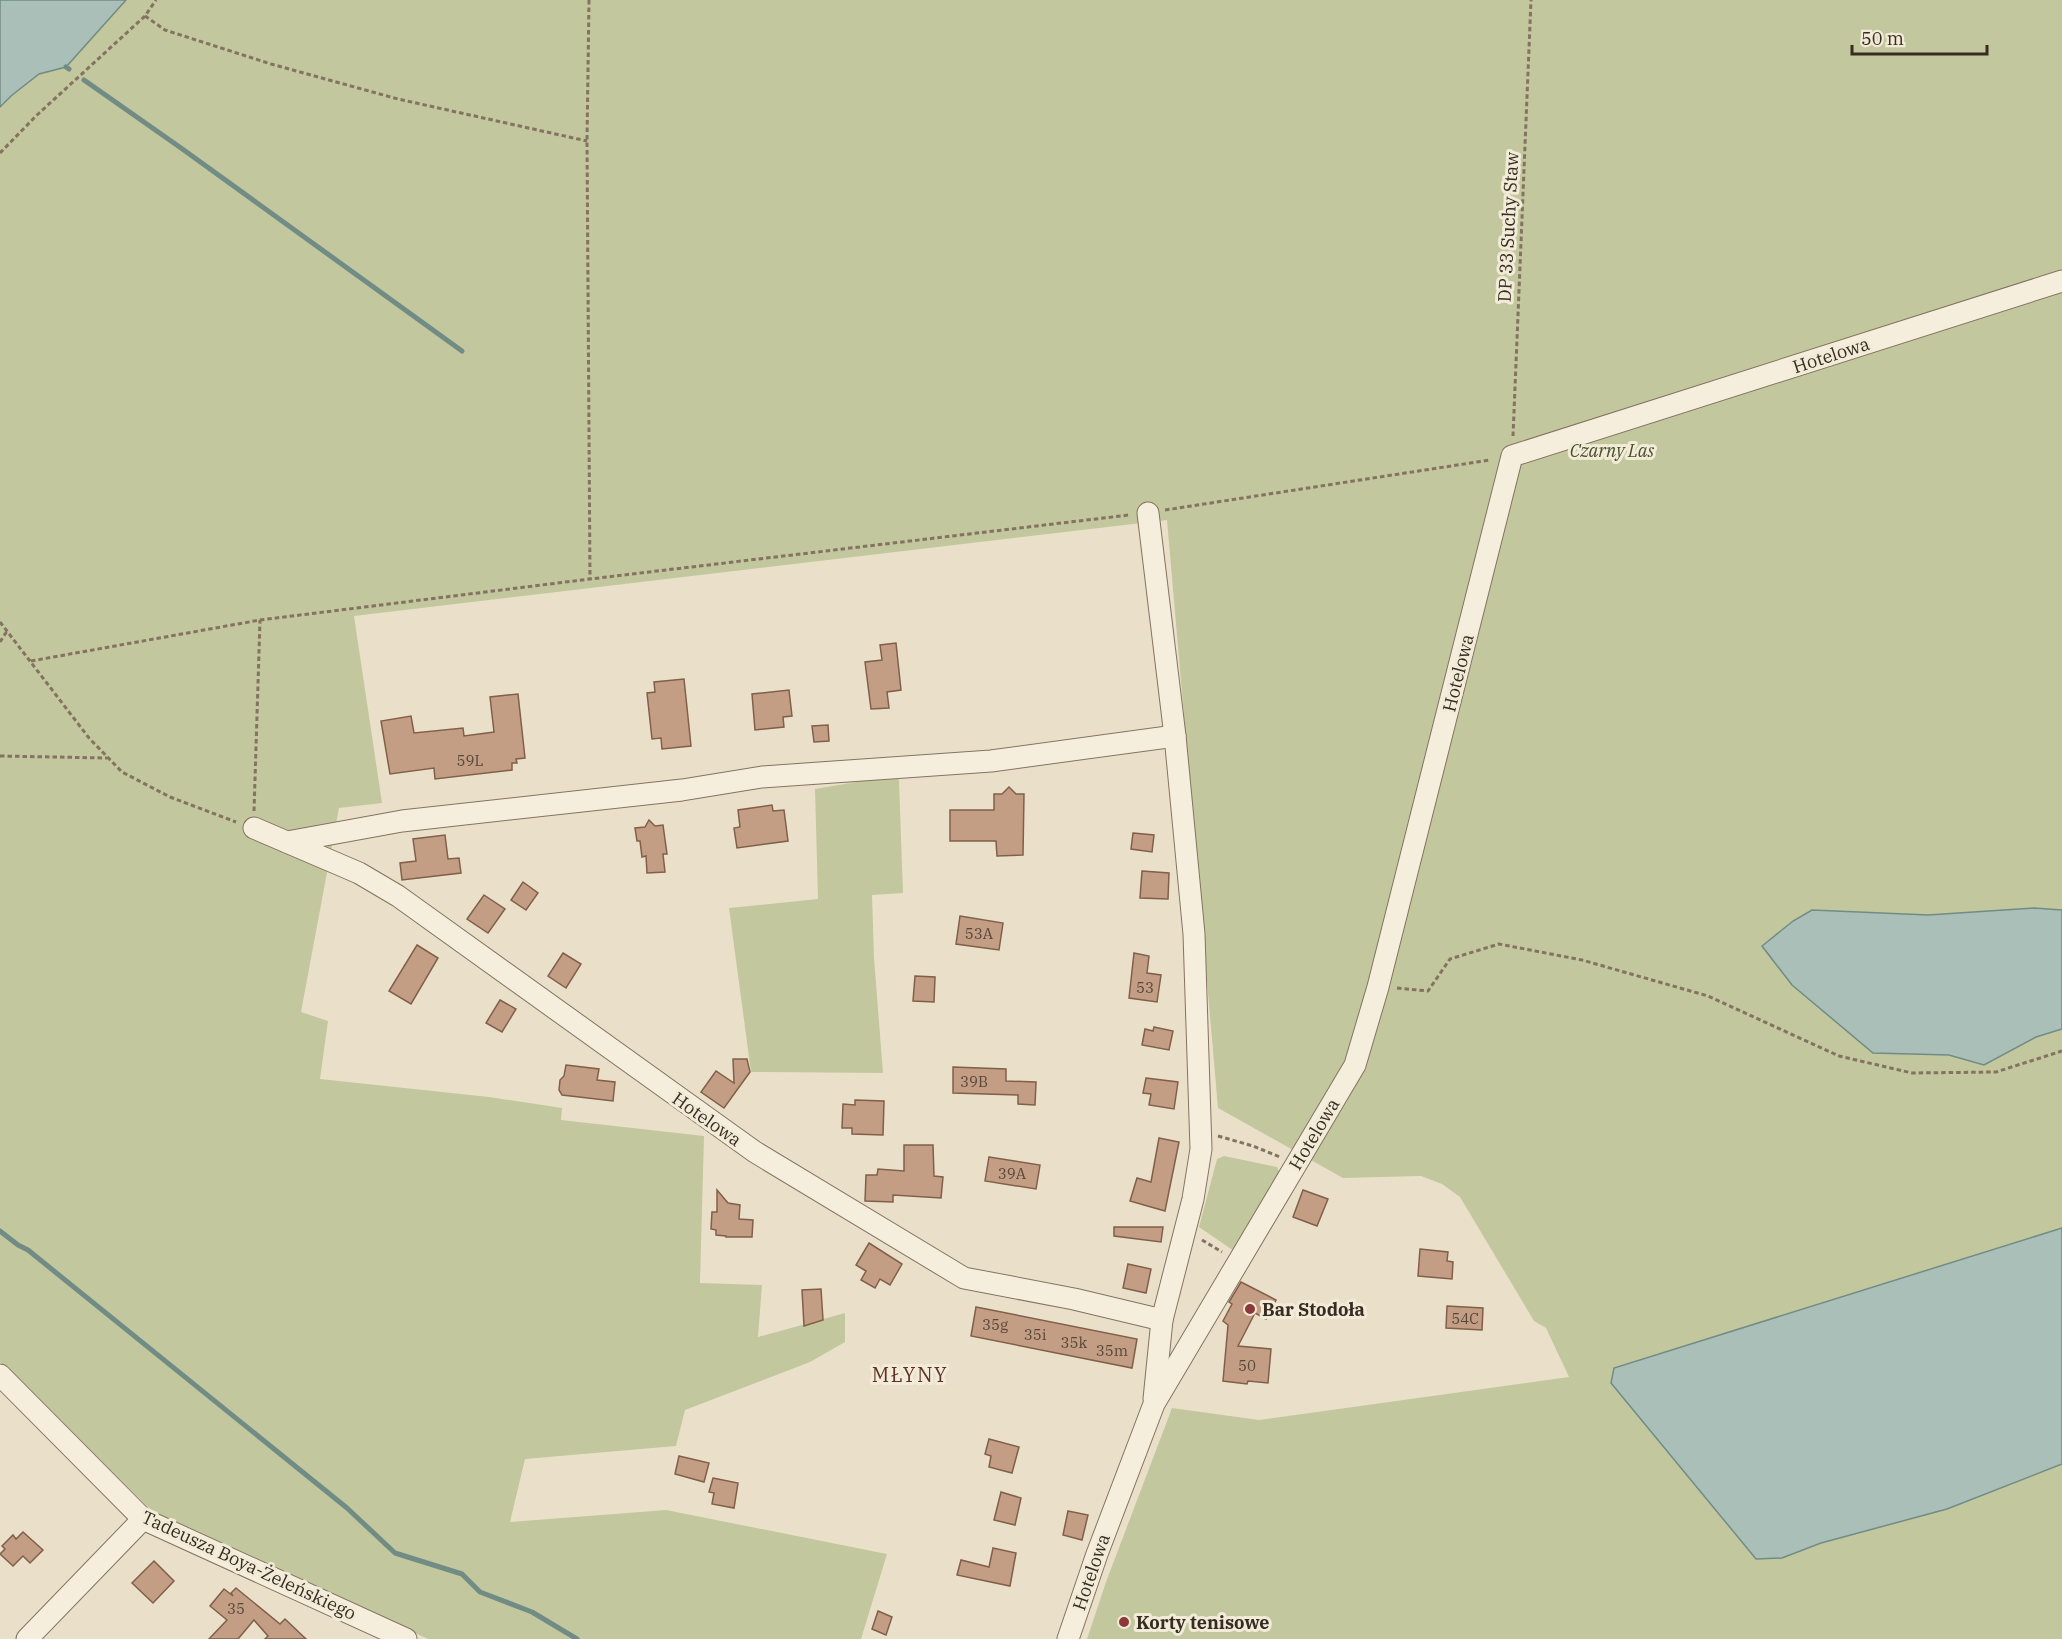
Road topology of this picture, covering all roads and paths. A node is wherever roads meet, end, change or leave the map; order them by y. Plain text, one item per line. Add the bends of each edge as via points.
1 (156, 0) edge
2 (588, 0) edge
3 (1531, 0) edge
4 (145, 16) junction
5 (587, 141) junction
6 (0, 153) edge
7 (2062, 281) edge
8 (1512, 456) junction
9 (1148, 513) junction
10 (590, 579) junction
11 (260, 620) junction
12 (0, 622) edge
13 (7, 631) junction
14 (0, 642) edge
15 (31, 661) junction
16 (1175, 736) junction
17 (0, 756) edge
18 (107, 758) junction
19 (254, 828) junction
20 (287, 842) junction
21 (1378, 987) junction
22 (2062, 1050) edge
23 (1201, 1131) junction
24 (1296, 1163) junction
25 (1185, 1230) junction
26 (1238, 1262) junction
27 (1162, 1320) junction
28 (0, 1375) edge
29 (1154, 1404) junction
30 (142, 1519) junction
31 (27, 1639) edge
32 (406, 1639) edge
33 (1068, 1639) edge

1 - 4 path
2 - 5 path
3 - 8 path, DP 33 Suchy Staw
4 - 5 path via 165,30 271,64 398,99
4 - 6 path
5 - 10 path
7 - 8 street, Hotelowa
8 - 9 path
8 - 21 street, Hotelowa
9 - 10 path
9 - 16 street, Hotelowa
10 - 11 path
11 - 15 path
11 - 19 path
12 - 13 path
13 - 14 path
13 - 15 path
15 - 18 path
16 - 20 street via 991,761 762,777 682,790 402,821
16 - 23 street, Hotelowa via 1194,934
17 - 18 path
18 - 19 path via 127,776 170,798
19 - 20 street, Hotelowa
20 - 27 street, Hotelowa via 359,873 398,896 755,1152 964,1278
21 - 22 path via 1428,991 1450,959 1499,944 1582,960 1708,996 1839,1056 1912,1073 1996,1072
21 - 24 street, Hotelowa via 1355,1065
23 - 24 path
23 - 25 street, Hotelowa via 1199,1170
24 - 26 street, Hotelowa
25 - 26 path
25 - 27 street, Hotelowa
26 - 29 street, Hotelowa
27 - 29 street, Hotelowa
28 - 30 street, Tadeusza Boya-Żeleńskiego
29 - 33 street, Hotelowa
30 - 31 street
30 - 32 street, Tadeusza Boya-Żeleńskiego

